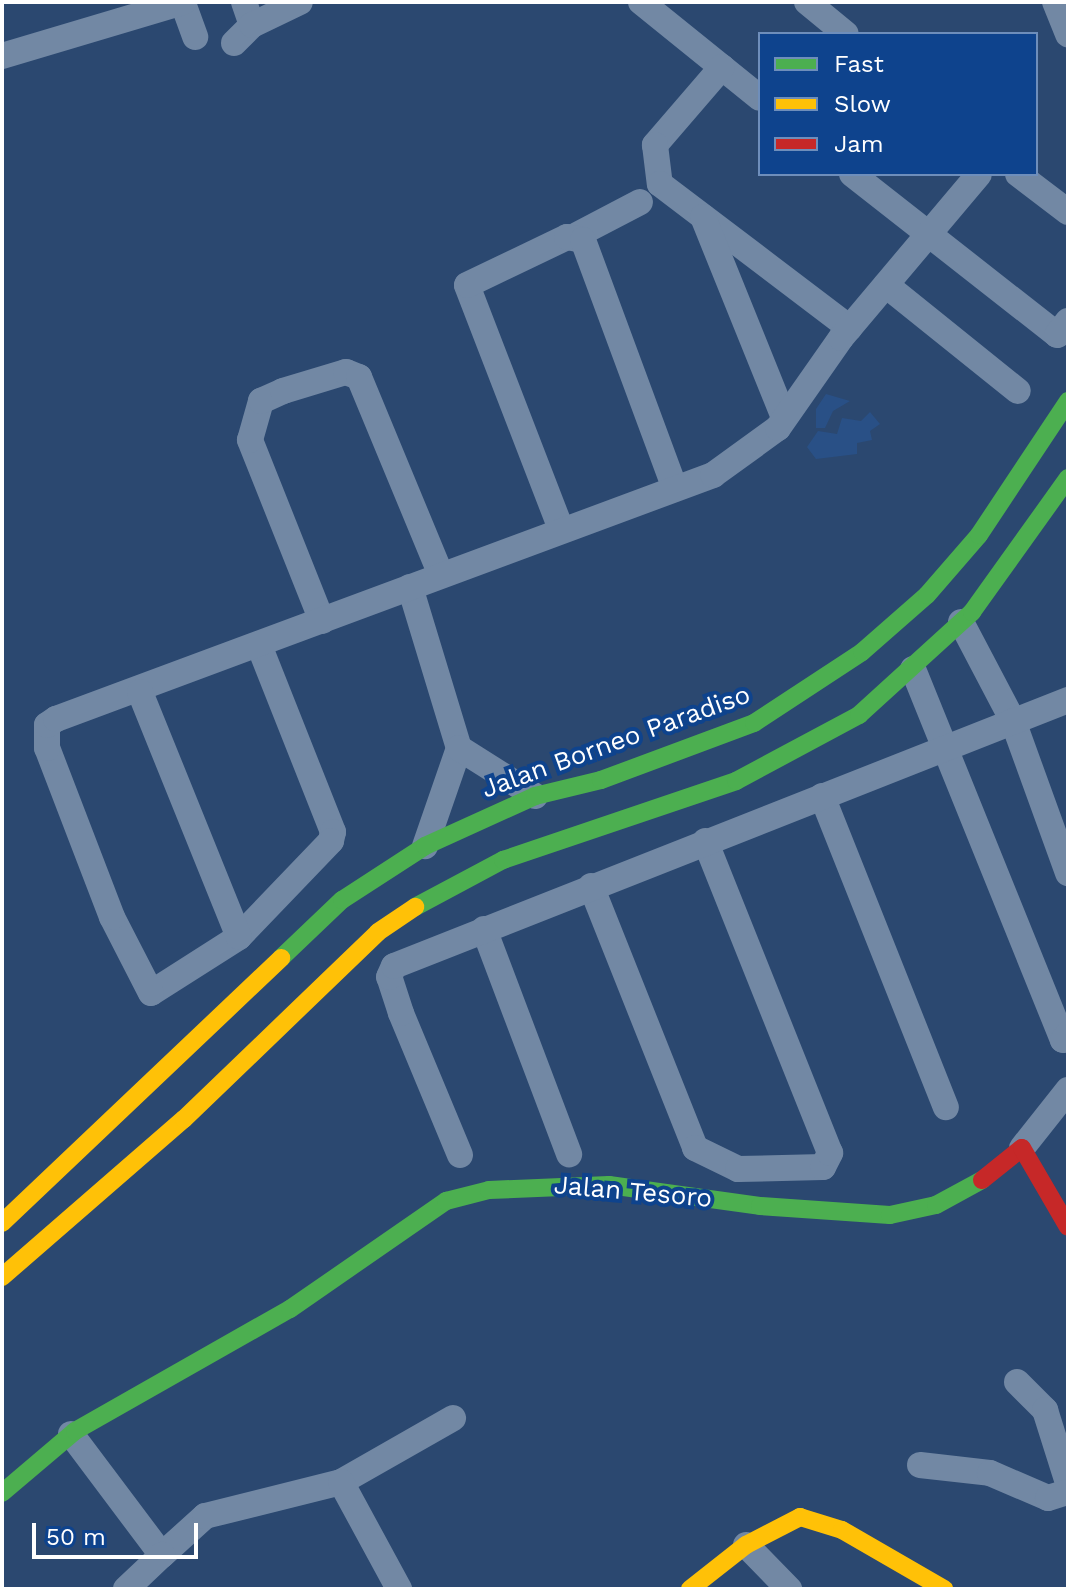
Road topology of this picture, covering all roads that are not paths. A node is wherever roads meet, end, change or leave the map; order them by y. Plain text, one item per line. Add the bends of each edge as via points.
1 (300, 2) edge
2 (641, 2) edge
3 (807, 2) edge
4 (1055, 2) edge
5 (184, 4) edge
6 (243, 23) edge
7 (844, 32) edge
8 (1068, 34) edge
9 (195, 37) dead end
10 (2, 56) edge
11 (722, 67) junction
12 (758, 96) edge
13 (854, 176) edge
14 (977, 176) edge
15 (1021, 176) edge
16 (640, 202) dead end
17 (1068, 212) edge
18 (702, 215) junction
19 (577, 235) junction
20 (928, 235) junction
21 (886, 285) junction
22 (1068, 321) edge
23 (850, 328) junction
24 (1018, 391) dead end
25 (1068, 401) edge
26 (784, 417) junction
27 (1068, 478) edge
28 (675, 489) junction
29 (561, 529) junction
30 (441, 575) junction
31 (410, 587) junction
32 (322, 621) junction
33 (961, 622) junction
34 (259, 645) junction
35 (913, 669) junction
36 (140, 692) junction
37 (796, 695) junction
38 (1068, 700) edge
39 (1013, 721) junction
40 (824, 735) junction
41 (459, 748) junction
42 (946, 750) junction
43 (535, 796) junction
44 (822, 796) junction
45 (705, 841) junction
46 (425, 846) junction
47 (1068, 873) edge
48 (591, 886) junction
49 (484, 929) junction
50 (239, 937) junction
51 (1068, 1034) edge
52 (1068, 1090) edge
53 (946, 1107) dead end
54 (1022, 1148) junction
55 (569, 1154) dead end
56 (460, 1155) dead end
57 (2, 1223) edge
58 (1068, 1227) edge
59 (2, 1277) edge
60 (1017, 1382) dead end
61 (453, 1418) dead end
62 (71, 1434) junction
63 (920, 1465) dead end
64 (341, 1482) junction
65 (1068, 1483) edge
66 (1068, 1492) edge
67 (2, 1493) edge
68 (746, 1545) junction
69 (162, 1555) junction
70 (126, 1589) edge
71 (399, 1589) edge
72 (690, 1589) edge
73 (789, 1589) edge
74 (944, 1589) edge

1 - 6 street
2 - 11 street
3 - 7 street
4 - 8 street
5 - 9 street
5 - 10 street
11 - 12 street
11 - 18 street via 655,145 660,184
13 - 20 street
14 - 20 street
15 - 17 street
16 - 19 street
18 - 23 street
18 - 26 street
19 - 28 street
19 - 29 street via 467,285
20 - 21 street
20 - 22 street via 1057,335
21 - 23 street
21 - 24 street
23 - 26 street
25 - 37 street, Jalan Borneo Paradiso via 979,535 927,595 862,652
26 - 28 street via 759,445 713,475
27 - 33 street
28 - 29 street
29 - 30 street
30 - 31 street
30 - 32 street via 359,377 346,372 283,391 261,401 250,440
31 - 32 street
31 - 41 street
32 - 34 street
33 - 35 street
33 - 39 street
34 - 36 street
34 - 50 street via 333,832 326,851
35 - 40 street
35 - 42 street
36 - 50 street
36 - 50 street via 56,719 44,736 112,917 151,993
37 - 40 street
37 - 43 street, Jalan Borneo Paradiso via 754,723 601,780
38 - 39 street
39 - 42 street
39 - 47 street
40 - 59 street via 736,781 503,860 437,892 378,932 184,1119
41 - 43 street
41 - 46 street
42 - 44 street
42 - 51 street via 1063,1040
43 - 46 street, Jalan Borneo Paradiso
44 - 45 street
44 - 53 street
45 - 48 street
45 - 48 street via 830,1153 823,1167 738,1169 695,1148
46 - 57 street, Jalan Borneo Paradiso via 342,900
48 - 49 street
49 - 55 street
49 - 56 street via 402,960 389,977
52 - 54 street, Jalan Tesoro
54 - 58 street
54 - 62 street, Jalan Tesoro via 964,1191 936,1205 890,1215 566,1183 489,1190 446,1201 290,1309
60 - 65 street via 1045,1410
61 - 64 street
62 - 67 street, Jalan Tesoro
62 - 69 street
63 - 66 street via 990,1473 1048,1498
64 - 69 street via 205,1516
64 - 71 street
68 - 72 street
68 - 73 street
68 - 74 street via 800,1517 818,1520
69 - 70 street

